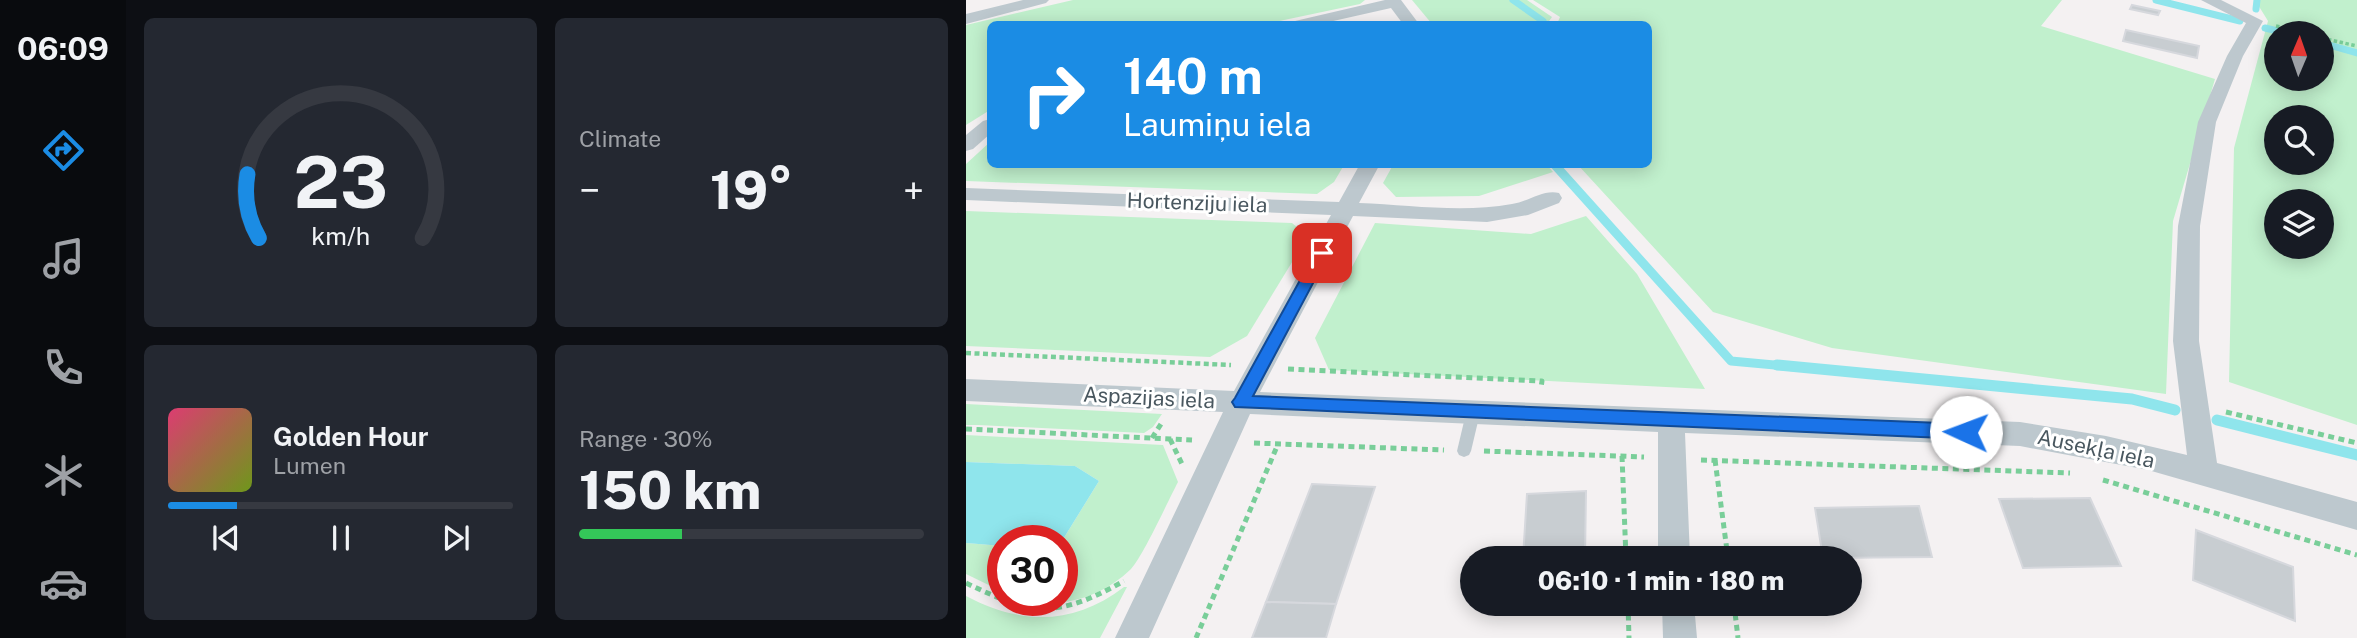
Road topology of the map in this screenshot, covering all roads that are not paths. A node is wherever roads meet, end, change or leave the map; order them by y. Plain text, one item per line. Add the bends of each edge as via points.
1 (1041, 0) edge
2 (1394, 1) edge
3 (2215, 3) edge
4 (966, 19) edge
5 (1313, 21) edge
6 (1409, 21) edge
7 (987, 128) edge
8 (966, 145) edge
9 (1368, 168) edge
10 (966, 194) edge
11 (1552, 198) dead end
12 (1345, 210) junction
13 (966, 390) edge
14 (1241, 402) junction
15 (1473, 413) junction
16 (1672, 422) junction
17 (1464, 451) dead end
18 (2204, 472) junction
19 (2357, 516) edge
20 (1674, 546) edge
21 (1679, 616) edge
22 (1132, 638) edge
23 (1680, 638) edge

1 - 4 street
2 - 5 street
2 - 6 street
3 - 18 street via 2255,21 2207,122 2189,226 2186,341
7 - 8 street
9 - 12 street
10 - 12 street, Hortenziju iela
11 - 12 street, Hortenziju iela via 1520,210 1487,215
12 - 14 street
13 - 14 street, Aspazijas iela
14 - 15 street, Ausekļa iela
14 - 22 street, Aspazijas iela
15 - 16 street, Ausekļa iela
15 - 17 lane
16 - 18 street, Ausekļa iela via 2020,434 2075,441
16 - 20 street
18 - 19 street, Ausekļa iela
21 - 23 street

